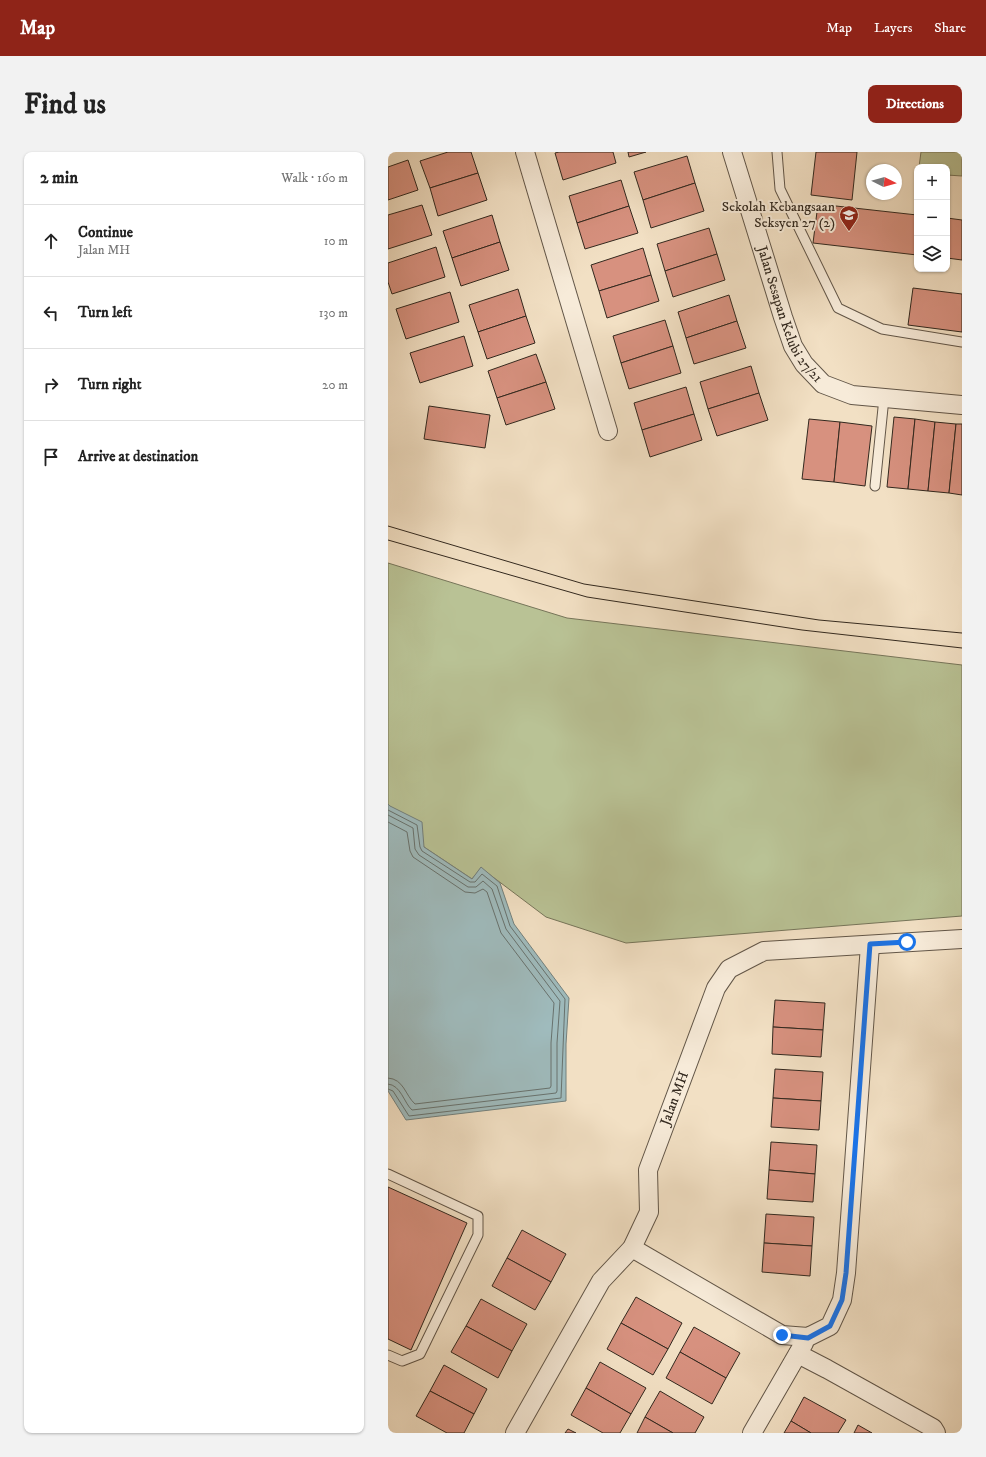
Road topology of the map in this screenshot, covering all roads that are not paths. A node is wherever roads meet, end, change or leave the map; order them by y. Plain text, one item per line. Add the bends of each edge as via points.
1 (524, 152) edge
2 (732, 152) edge
3 (777, 152) edge
4 (962, 342) edge
5 (884, 398) junction
6 (962, 405) edge
7 (608, 431) dead end
8 (875, 486) dead end
9 (962, 939) edge
10 (870, 944) junction
11 (388, 1174) edge
12 (632, 1248) junction
13 (808, 1338) junction
14 (798, 1354) junction
15 (388, 1355) edge
16 (515, 1433) edge
17 (752, 1433) edge
18 (936, 1433) edge

1 - 7 street
2 - 5 street, Jalan Sesapan Kelubi 27/21 via 780,310 793,346 804,364 823,384 852,395
3 - 4 lane via 780,189 838,308 882,330
5 - 6 street, Jalan Sesapan Kelubi 27/21
5 - 8 lane
9 - 10 street, Jalan MH
10 - 12 street, Jalan MH via 764,951 729,969 716,988 648,1170 649,1212
10 - 13 street via 842,1300 830,1326
11 - 15 lane via 478,1216 478,1235 420,1354 402,1361
12 - 13 street via 782,1335
12 - 16 street, Jalan MH via 601,1281
13 - 14 street
14 - 17 street
14 - 18 street via 933,1428

